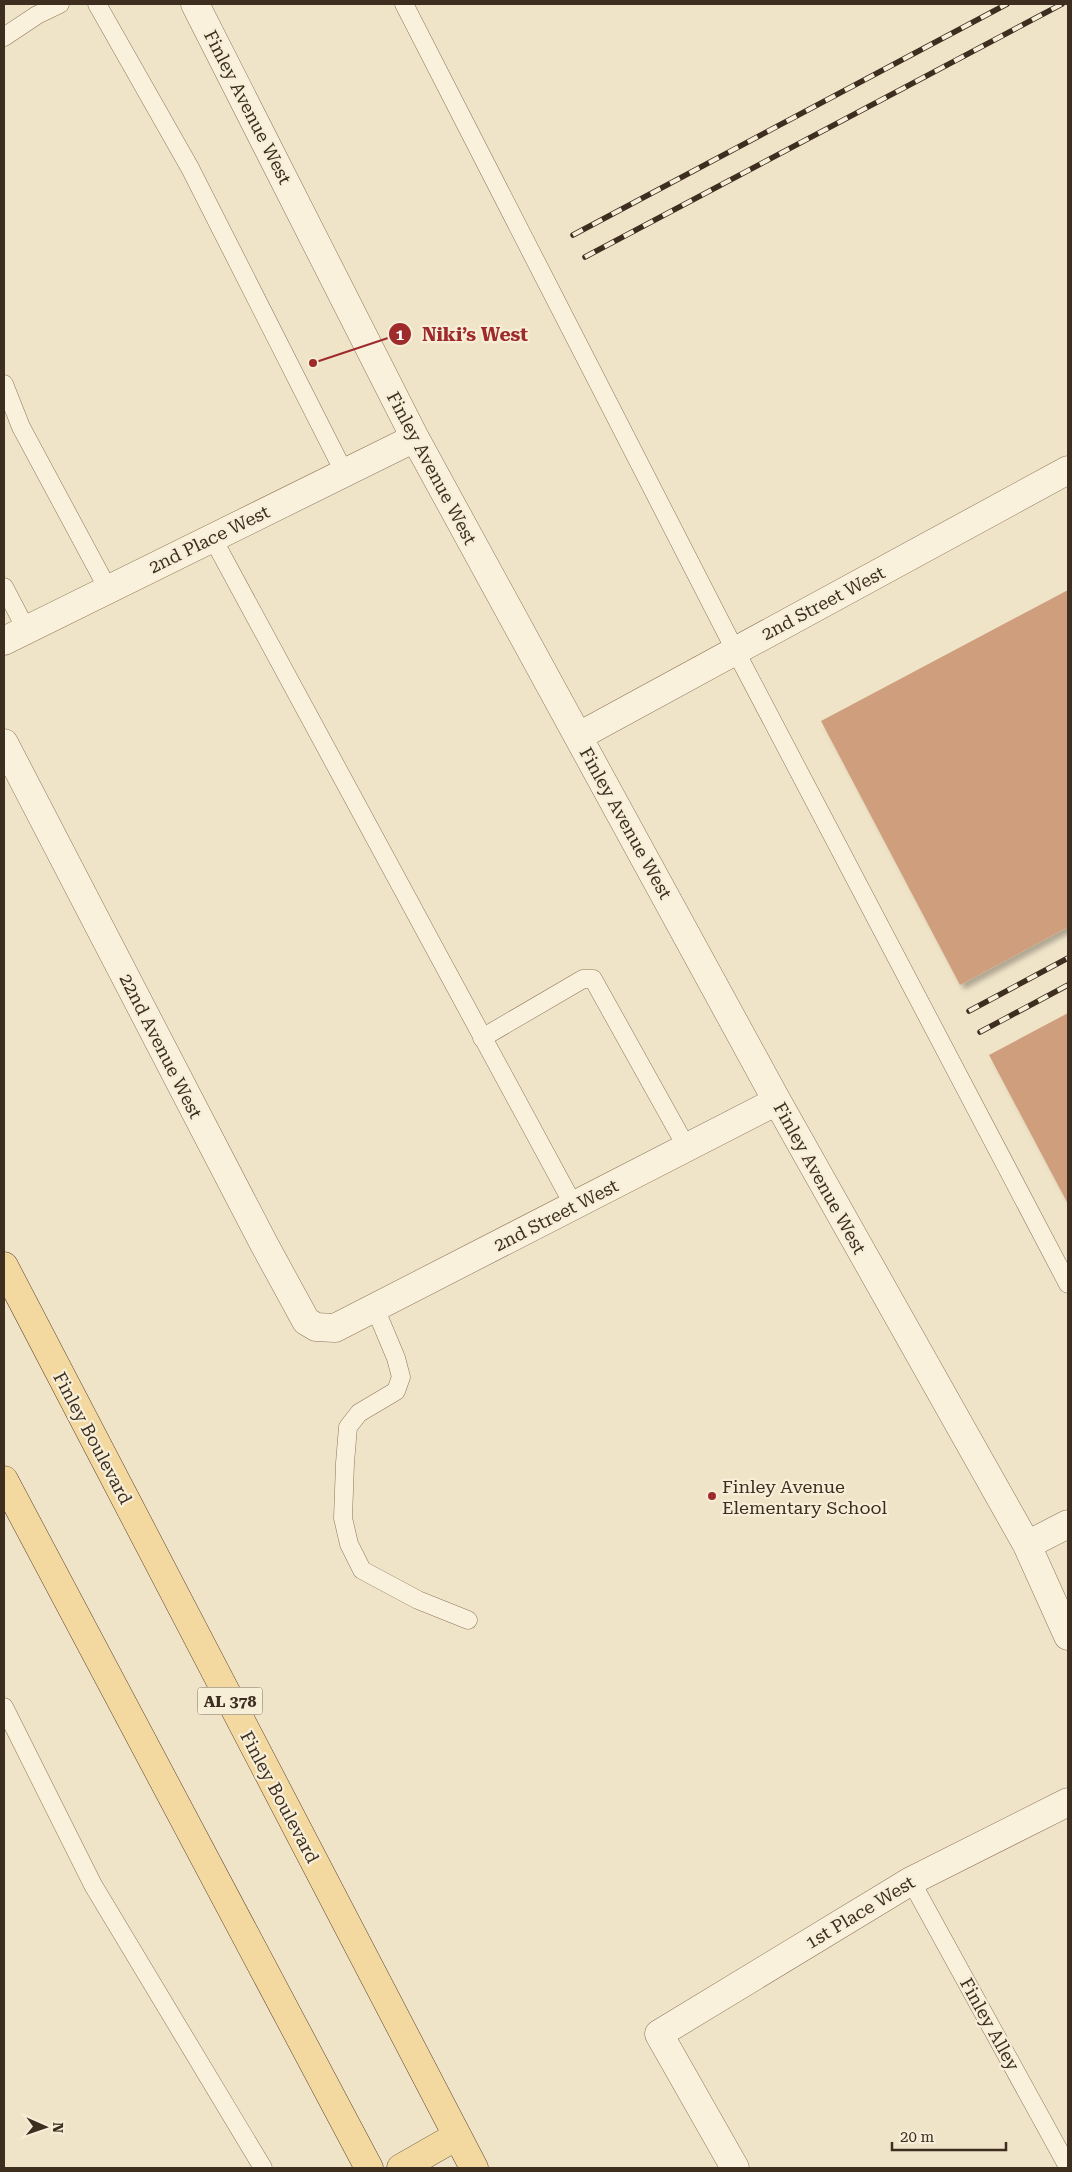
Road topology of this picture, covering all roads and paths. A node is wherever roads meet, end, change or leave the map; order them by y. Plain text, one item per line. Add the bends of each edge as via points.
1 (60, 4) edge
2 (97, 4) edge
3 (196, 4) edge
4 (404, 4) edge
5 (4, 37) edge
6 (4, 384) edge
7 (415, 438) junction
8 (1068, 470) edge
9 (344, 472) junction
10 (212, 537) junction
11 (4, 587) edge
12 (108, 589) junction
13 (15, 635) edge
14 (735, 650) junction
15 (578, 736) junction
16 (4, 742) edge
17 (482, 1038) junction
18 (777, 1102) junction
19 (687, 1148) junction
20 (574, 1206) junction
21 (4, 1266) edge
22 (1068, 1284) edge
23 (375, 1308) junction
24 (335, 1328) joint
25 (4, 1480) edge
26 (1068, 1524) edge
27 (1027, 1545) junction
28 (468, 1620) dead end
29 (1068, 1636) edge
30 (4, 1707) edge
31 (1068, 1802) edge
32 (911, 1880) junction
33 (457, 2136) junction
34 (1068, 2167) edge
35 (263, 2168) edge
36 (369, 2168) edge
37 (401, 2168) edge
38 (474, 2168) edge
39 (735, 2168) edge

1 - 5 lane
2 - 9 lane via 190,168
3 - 7 street, Finley Avenue West
4 - 14 lane
6 - 12 lane via 21,426
7 - 9 street, 2nd Place West
7 - 15 street, Finley Avenue West
8 - 14 street, 2nd Street West
9 - 10 street, 2nd Place West
10 - 12 street, 2nd Place West
10 - 17 lane
11 - 13 lane
12 - 13 street, 2nd Place West
14 - 15 street, 2nd Street West
14 - 22 lane
15 - 18 street, Finley Avenue West
16 - 24 street, 22nd Avenue West via 306,1321 316,1327
17 - 19 lane via 583,979 593,979
17 - 20 lane
18 - 19 street, 2nd Street West
18 - 27 street, Finley Avenue West
19 - 20 street, 2nd Street West
20 - 23 street, 2nd Street West
21 - 33 main road, Finley Boulevard / AL 378
23 - 24 street, 2nd Street West
23 - 28 lane via 401,1377 396,1391 359,1413 348,1427 343,1518 349,1544 362,1570 418,1600
25 - 36 main road
26 - 27 street
27 - 29 street, Finley Avenue West
30 - 35 lane via 94,1885
31 - 32 street, 1st Place West
32 - 34 lane, Finley Alley
32 - 39 street, 1st Place West via 659,2034
33 - 37 main road
33 - 38 main road, Finley Boulevard / AL 378

